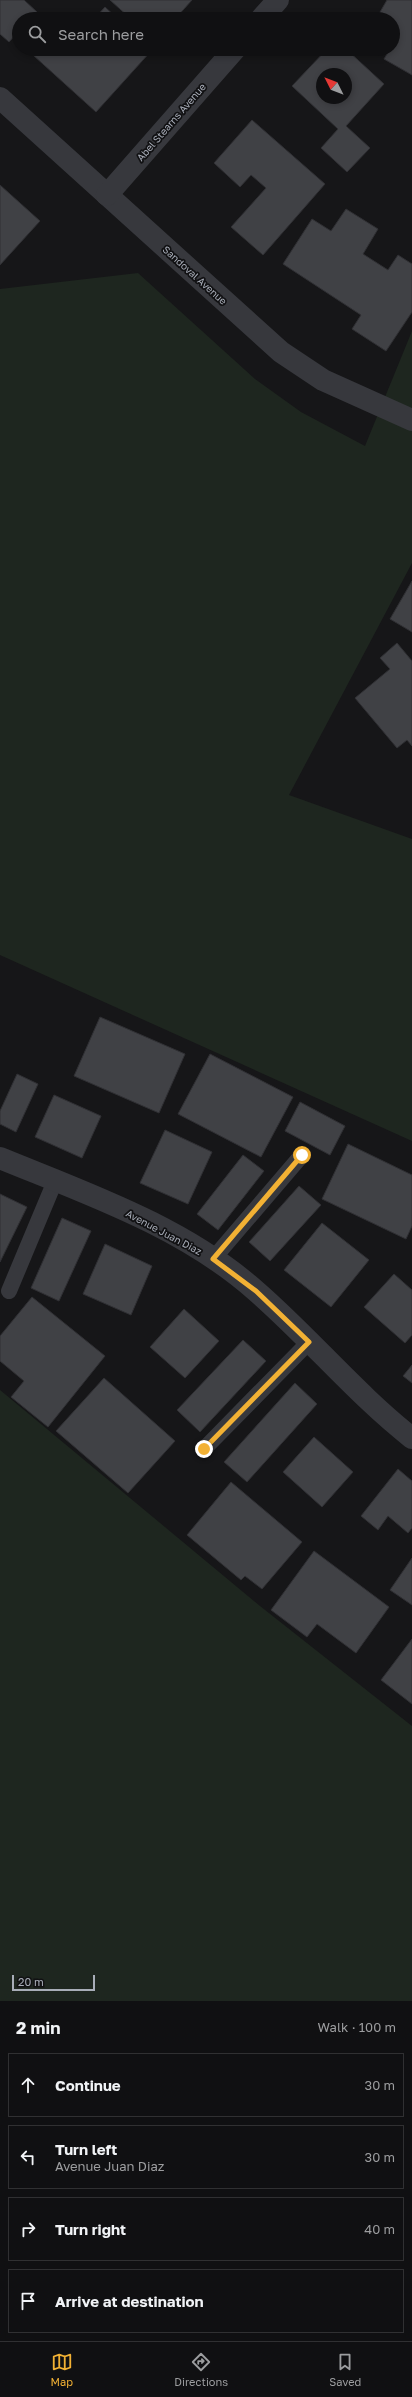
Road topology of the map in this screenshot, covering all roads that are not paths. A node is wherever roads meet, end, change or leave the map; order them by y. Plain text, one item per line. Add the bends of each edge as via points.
1 (278, 0) edge
2 (267, 12) edge
3 (229, 56) edge
4 (0, 98) edge
5 (107, 195) junction
6 (412, 420) edge
7 (302, 1155) dead end
8 (0, 1158) edge
9 (55, 1181) junction
10 (213, 1259) junction
11 (9, 1292) dead end
12 (309, 1342) junction
13 (412, 1438) edge
14 (204, 1449) dead end

1 - 2 street
3 - 5 street, Abel Stearns Avenue
4 - 5 street, Sandoval Avenue
5 - 6 street, Sandoval Avenue via 281,352 323,380
7 - 10 lane
8 - 9 street, Avenue Juan Diaz
9 - 10 street, Avenue Juan Diaz via 132,1214 198,1248
9 - 11 lane
10 - 12 street, Avenue Juan Diaz via 256,1291
12 - 13 street, Avenue Juan Diaz
12 - 14 lane

